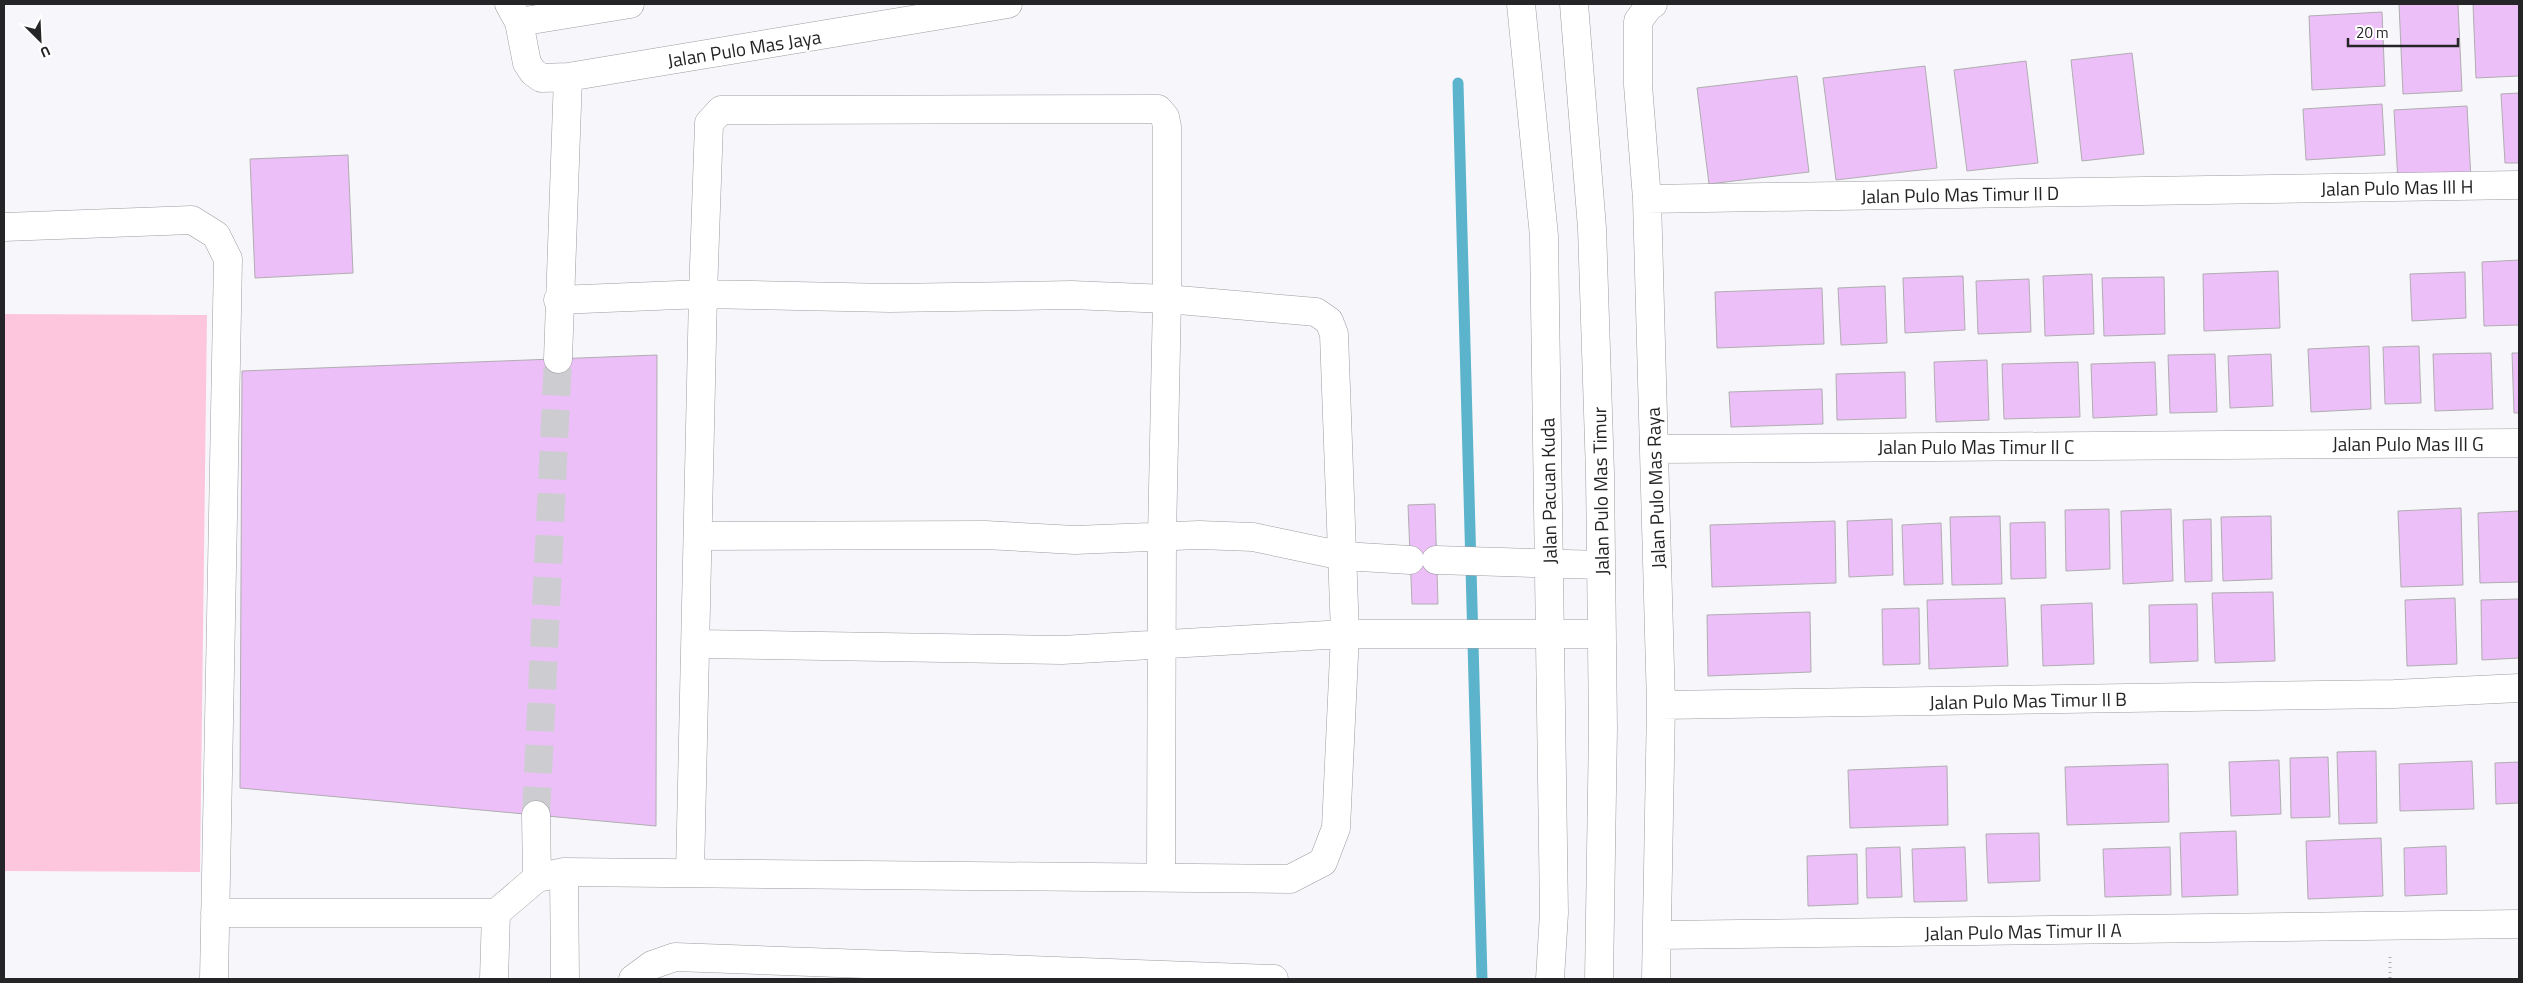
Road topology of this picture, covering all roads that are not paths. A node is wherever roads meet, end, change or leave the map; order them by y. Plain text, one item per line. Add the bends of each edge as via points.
1 (630, 4) edge
2 (1008, 4) edge
3 (1522, 4) edge
4 (1574, 4) edge
5 (1653, 4) edge
6 (514, 13) edge
7 (568, 77) junction
8 (2519, 185) edge
9 (2274, 189) joint
10 (1647, 199) junction
11 (4, 227) edge
12 (703, 294) junction
13 (1167, 299) junction
14 (558, 300) junction
15 (558, 360) tunnel mouth
16 (2519, 443) edge
17 (2298, 444) joint
18 (1654, 449) junction
19 (699, 536) junction
20 (1162, 537) junction
21 (1343, 556) junction
22 (1548, 562) junction
23 (1601, 565) junction
24 (1345, 634) junction
25 (1602, 634) junction
26 (1550, 635) junction
27 (696, 644) junction
28 (1161, 644) junction
29 (2519, 688) edge
30 (1661, 705) junction
31 (536, 815) tunnel mouth
32 (564, 872) junction
33 (690, 873) junction
34 (1161, 877) junction
35 (537, 878) junction
36 (215, 913) junction
37 (496, 914) junction
38 (2519, 924) edge
39 (1658, 935) junction
40 (214, 979) edge
41 (494, 979) edge
42 (565, 979) edge
43 (633, 979) edge
44 (1274, 979) edge
45 (1550, 979) edge
46 (1599, 979) edge
47 (1656, 979) edge

1 - 6 street, Jalan Pulo Mas Jaya
2 - 7 street, Jalan Pulo Mas Jaya
3 - 22 street, Jalan Pacuan Kuda via 1544,236
4 - 23 street, Jalan Pulo Mas Timur via 1592,228
5 - 10 street, Jalan Pulo Mas Raya via 1638,21 1638,85
6 - 7 street, Jalan Pulo Mas Jaya via 527,63 533,72 541,78
7 - 14 street
8 - 9 street, Jalan Pulo Mas III H
9 - 10 street, Jalan Pulo Mas Timur II D
10 - 18 street, Jalan Pulo Mas Raya
11 - 36 street via 192,220 216,235 228,259
12 - 13 street via 890,298 1072,295
12 - 13 street via 709,123 721,110 1158,109 1165,117 1167,128
12 - 14 street
12 - 19 street
13 - 20 street
13 - 21 street via 1316,312 1329,321 1334,334
14 - 15 street
16 - 17 street, Jalan Pulo Mas III G
17 - 18 street, Jalan Pulo Mas Timur II C
18 - 30 street, Jalan Pulo Mas Raya
19 - 20 street via 976,535 1075,540
19 - 27 street
20 - 21 street via 1253,537
20 - 28 street
21 - 22 street
21 - 24 street
22 - 23 street
22 - 26 street, Jalan Pacuan Kuda
23 - 25 street, Jalan Pulo Mas Timur
24 - 26 street
24 - 28 street
24 - 34 street via 1336,828 1323,862 1290,879
25 - 26 street
25 - 46 street, Jalan Pulo Mas Timur
26 - 45 street, Jalan Pacuan Kuda via 1554,913
27 - 28 street via 1062,650
27 - 33 street
28 - 34 street
29 - 30 street, Jalan Pulo Mas Timur II B via 2394,694
30 - 39 street, Jalan Pulo Mas Raya
31 - 35 street
32 - 33 street
32 - 35 street
32 - 42 street
33 - 34 street
35 - 37 street
36 - 37 street
36 - 40 street
37 - 41 street
38 - 39 street, Jalan Pulo Mas Timur II A
39 - 47 street, Jalan Pulo Mas Raya
43 - 44 street via 652,965 675,957

